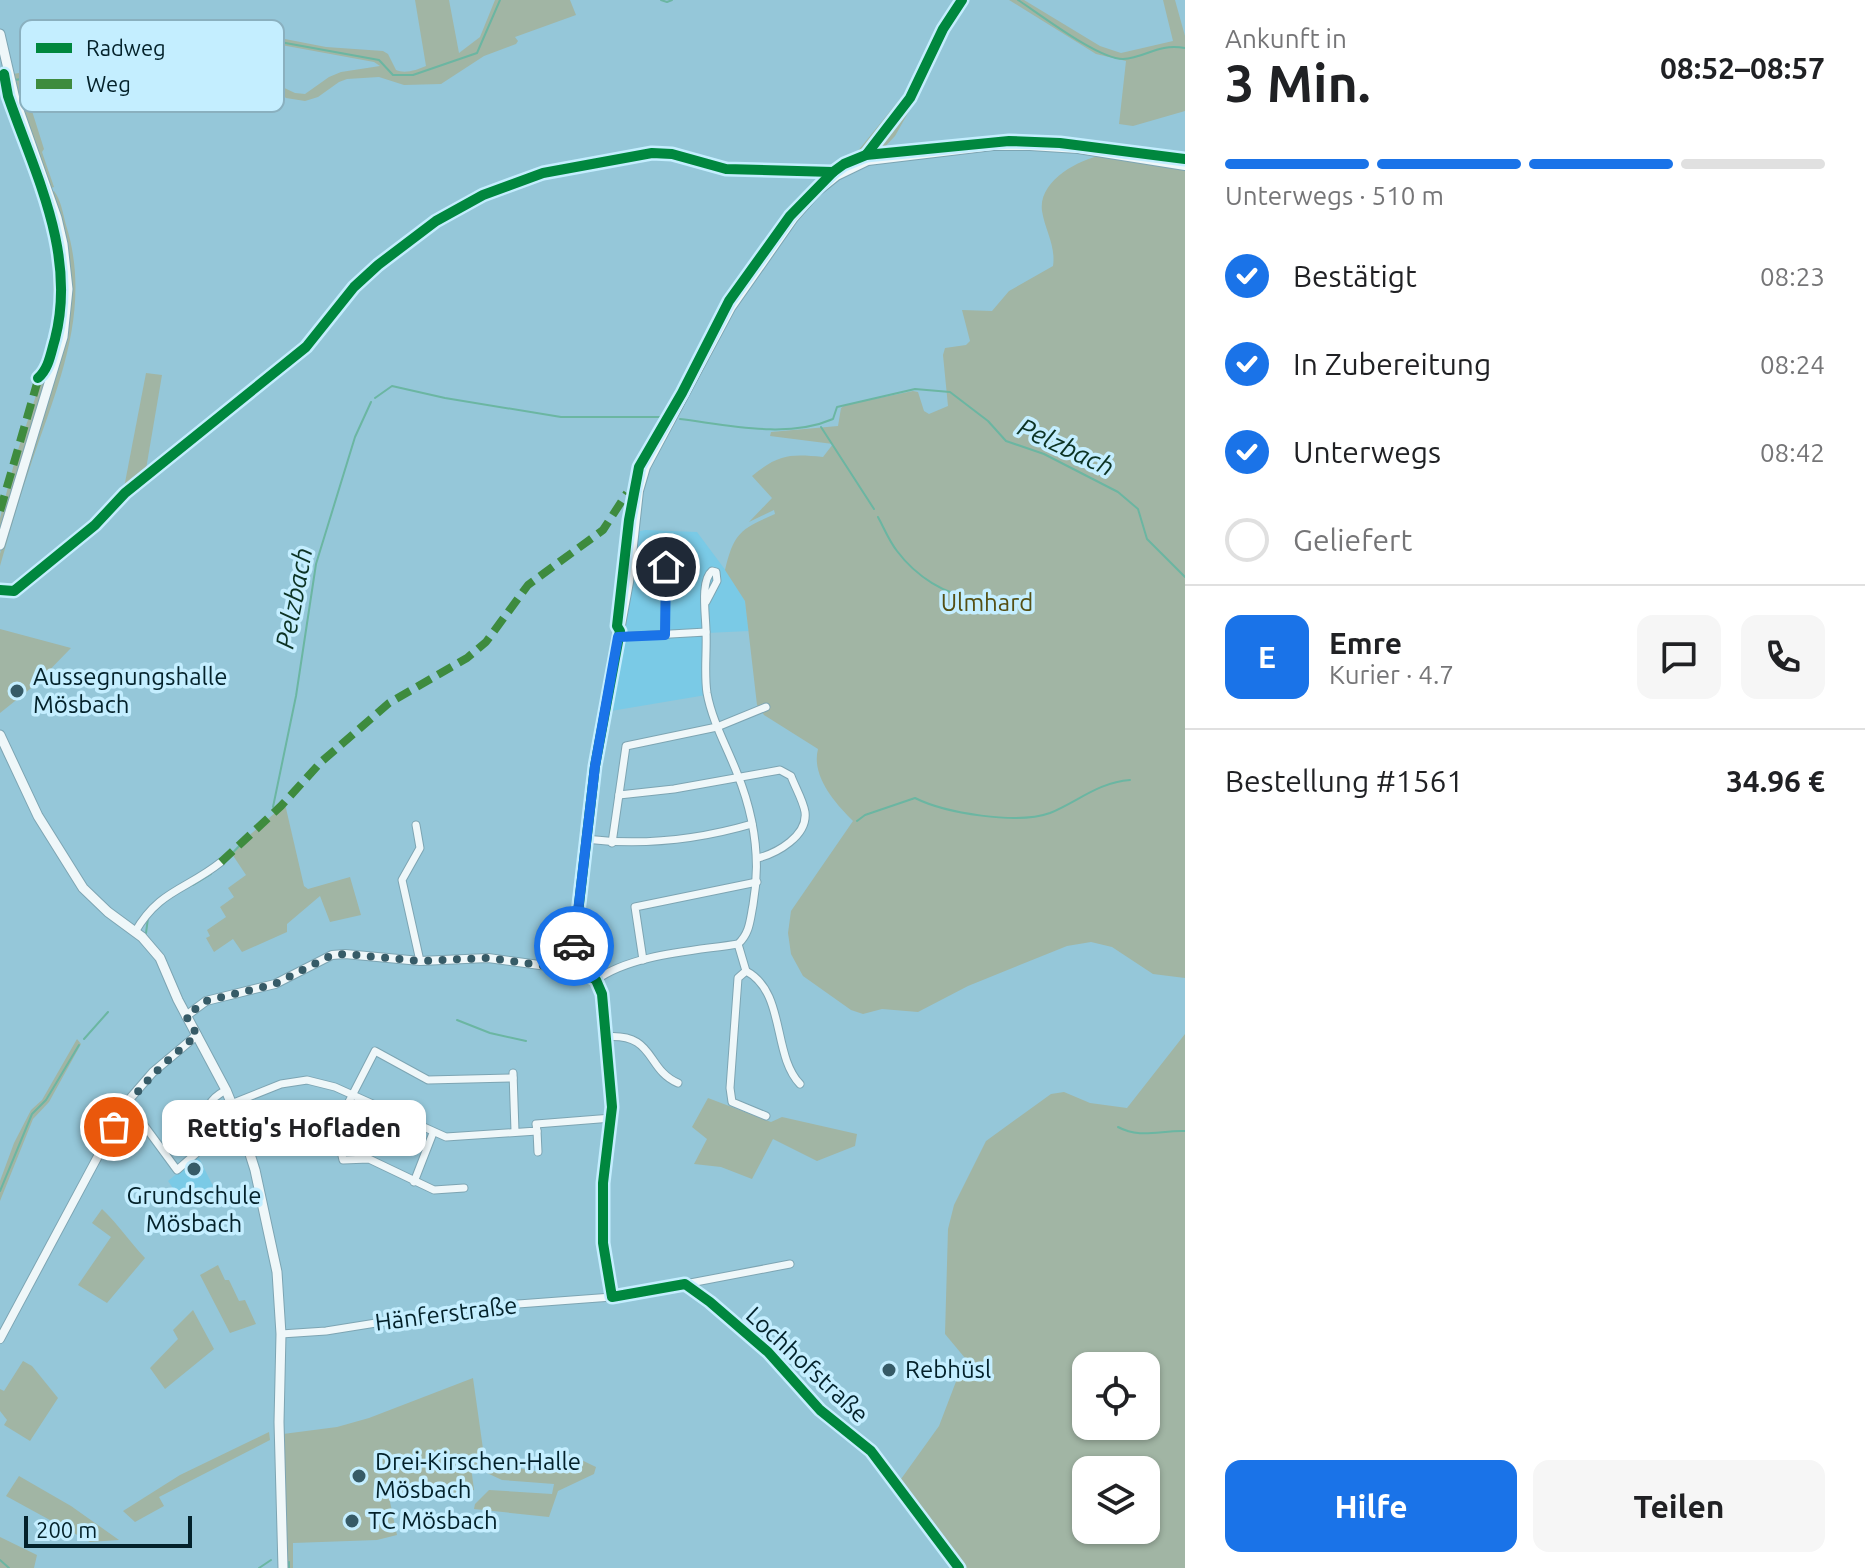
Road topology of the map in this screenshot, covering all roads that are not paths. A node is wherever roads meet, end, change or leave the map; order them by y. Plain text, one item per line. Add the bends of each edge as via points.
1 (0, 34) edge
2 (20, 109) edge
3 (21, 112) edge
4 (1185, 166) edge
5 (0, 545) edge
6 (666, 567) dead end
7 (706, 602) dead end
8 (706, 632) junction
9 (665, 635) junction
10 (618, 637) junction
11 (766, 707) dead end
12 (717, 727) junction
13 (0, 735) edge
14 (739, 777) junction
15 (619, 795) junction
16 (752, 824) junction
17 (416, 825) dead end
18 (585, 839) junction
19 (612, 843) junction
20 (758, 858) junction
21 (221, 862) dead end
22 (757, 882) junction
23 (135, 932) junction
24 (738, 944) junction
25 (643, 960) junction
26 (420, 961) junction
27 (569, 964) junction
28 (746, 971) junction
29 (596, 980) junction
30 (186, 1016) junction
31 (197, 1035) junction
32 (604, 1037) junction
33 (678, 1083) dead end
34 (800, 1084) dead end
35 (226, 1090) junction
36 (354, 1095) junction
37 (127, 1102) junction
38 (231, 1104) junction
39 (766, 1116) dead end
40 (612, 1118) junction
41 (515, 1131) junction
42 (537, 1131) junction
43 (433, 1133) junction
44 (538, 1152) dead end
45 (414, 1182) junction
46 (464, 1188) dead end
47 (790, 1264) dead end
48 (685, 1284) junction
49 (612, 1297) junction
50 (281, 1334) junction
51 (0, 1339) edge
52 (283, 1568) edge
53 (959, 1568) edge

1 - 2 main road
3 - 5 main road via 57,218 68,289 63,337
4 - 10 street via 1065,148 993,146 868,161 817,192 739,296 650,458 639,491
6 - 9 street
7 - 8 street
8 - 9 street
8 - 12 street via 707,692
9 - 10 street
10 - 18 street
11 - 12 street
12 - 14 street
12 - 15 street via 626,746
13 - 23 main road via 64,861 91,896
14 - 15 street
14 - 16 street
14 - 20 street via 780,770 791,776 805,811 789,842
15 - 19 street
16 - 19 street via 700,838
16 - 20 street
17 - 26 street via 420,848 402,880
18 - 19 street
18 - 27 street
20 - 22 street
21 - 23 street via 160,899
22 - 24 street via 747,936
22 - 25 street via 635,907
23 - 30 main road via 160,958
24 - 25 street
24 - 28 street
25 - 29 street
26 - 27 street via 488,958 562,968
26 - 30 street via 332,955 275,984 206,1001
27 - 29 street
28 - 34 street via 756,976 771,1003 790,1074
28 - 39 street via 738,978 730,1088 732,1102
29 - 32 street
30 - 31 main road
31 - 35 main road
31 - 37 street
32 - 33 street via 639,1041
32 - 40 street
35 - 37 street via 209,1105 215,1137 177,1170
35 - 38 main road
36 - 38 street via 321,1082 294,1080
36 - 41 street via 375,1051 428,1080 513,1075
36 - 43 street
36 - 45 street via 337,1127 343,1160 369,1159
37 - 51 street
38 - 50 main road via 267,1218
40 - 42 street via 536,1124
40 - 49 street via 603,1230
41 - 42 street
41 - 43 street via 446,1137
42 - 44 street
43 - 45 street
45 - 46 street via 434,1190
47 - 48 street
48 - 49 street
48 - 53 street, Lochhofstraße via 768,1352 820,1410 871,1451
49 - 50 street, Hänferstraße via 476,1307
50 - 52 main road

